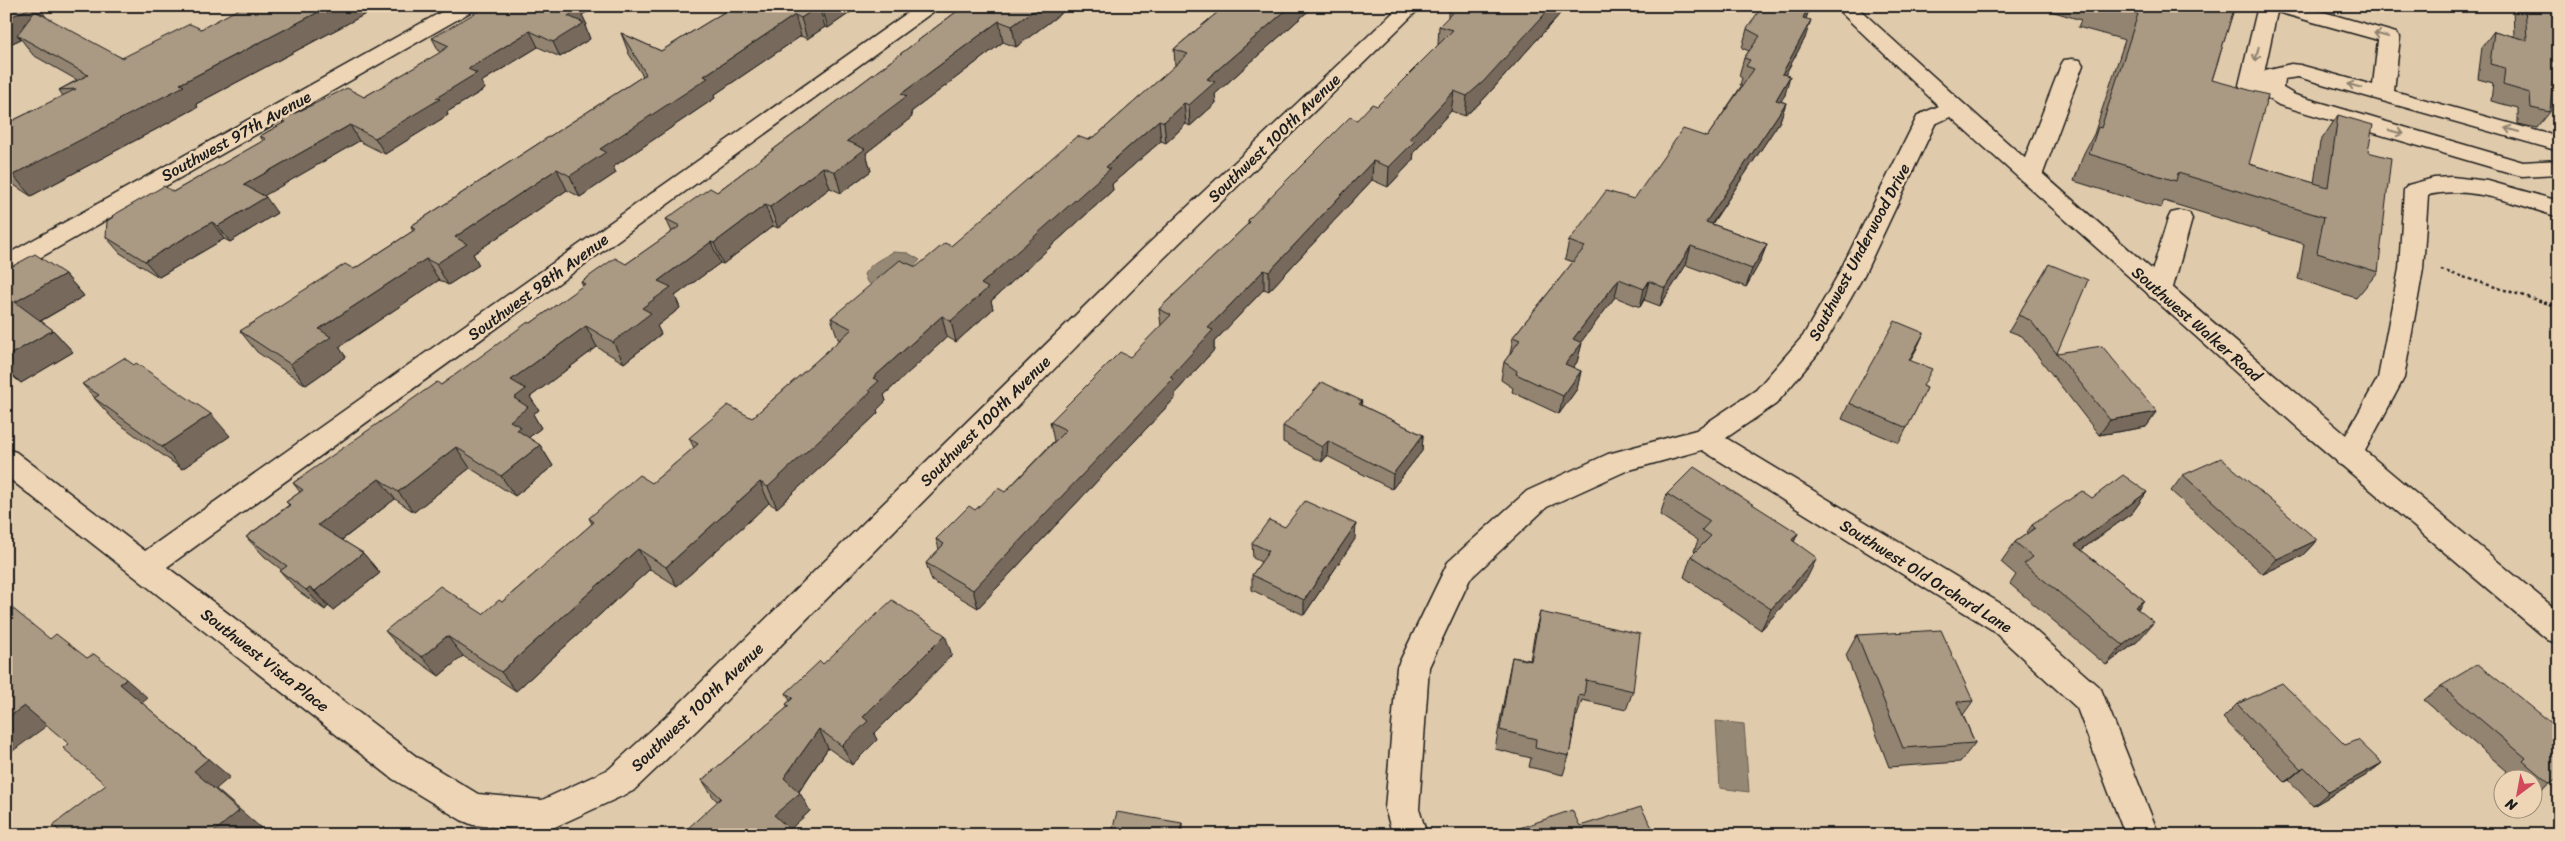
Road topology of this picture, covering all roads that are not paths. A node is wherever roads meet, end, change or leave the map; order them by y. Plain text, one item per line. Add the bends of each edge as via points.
1 (466, 6) edge
2 (931, 6) edge
3 (1412, 6) edge
4 (1844, 6) edge
5 (2268, 6) edge
6 (2279, 6) edge
7 (2072, 65) dead end
8 (2272, 91) junction
9 (2383, 94) junction
10 (1953, 107) junction
11 (2559, 144) edge
12 (2559, 167) edge
13 (2522, 169) junction
14 (2030, 176) junction
15 (2522, 199) junction
16 (2559, 209) edge
17 (2180, 219) dead end
18 (6, 266) edge
19 (2159, 291) junction
20 (1705, 438) junction
21 (2348, 456) junction
22 (6, 460) edge
23 (146, 567) junction
24 (2559, 631) edge
25 (543, 825) edge
26 (1410, 835) edge
27 (2142, 835) edge

1 - 18 street, Southwest 97th Avenue
2 - 23 street, Southwest 98th Avenue
3 - 25 street, Southwest 100th Avenue via 1155,252 622,780
4 - 10 street, Southwest Walker Road
5 -> 8 street via 2250,85
9 -> 6 street via 2389,37
7 - 14 street
9 -> 8 street via 2291,70 2273,75
8 -> 13 street via 2287,100
11 -> 9 street
10 - 14 street, Southwest Walker Road
10 - 20 street, Southwest Underwood Drive via 1926,120 1851,274 1812,343 1766,397
12 - 13 street
13 - 15 street
14 - 19 street, Southwest Walker Road
15 - 16 street
15 - 21 street via 2452,183 2416,190 2412,260 2391,378
17 - 19 street
19 - 21 street, Southwest Walker Road
20 - 26 street, Southwest Underwood Drive via 1618,462 1537,499 1459,571 1413,667 1402,809
20 - 27 street, Southwest Old Orchard Lane via 2002,620 2076,686 2090,699
21 - 24 street, Southwest Walker Road
22 - 23 street, Southwest Vista Place
23 - 25 street, Southwest Vista Place via 405,768 473,809

